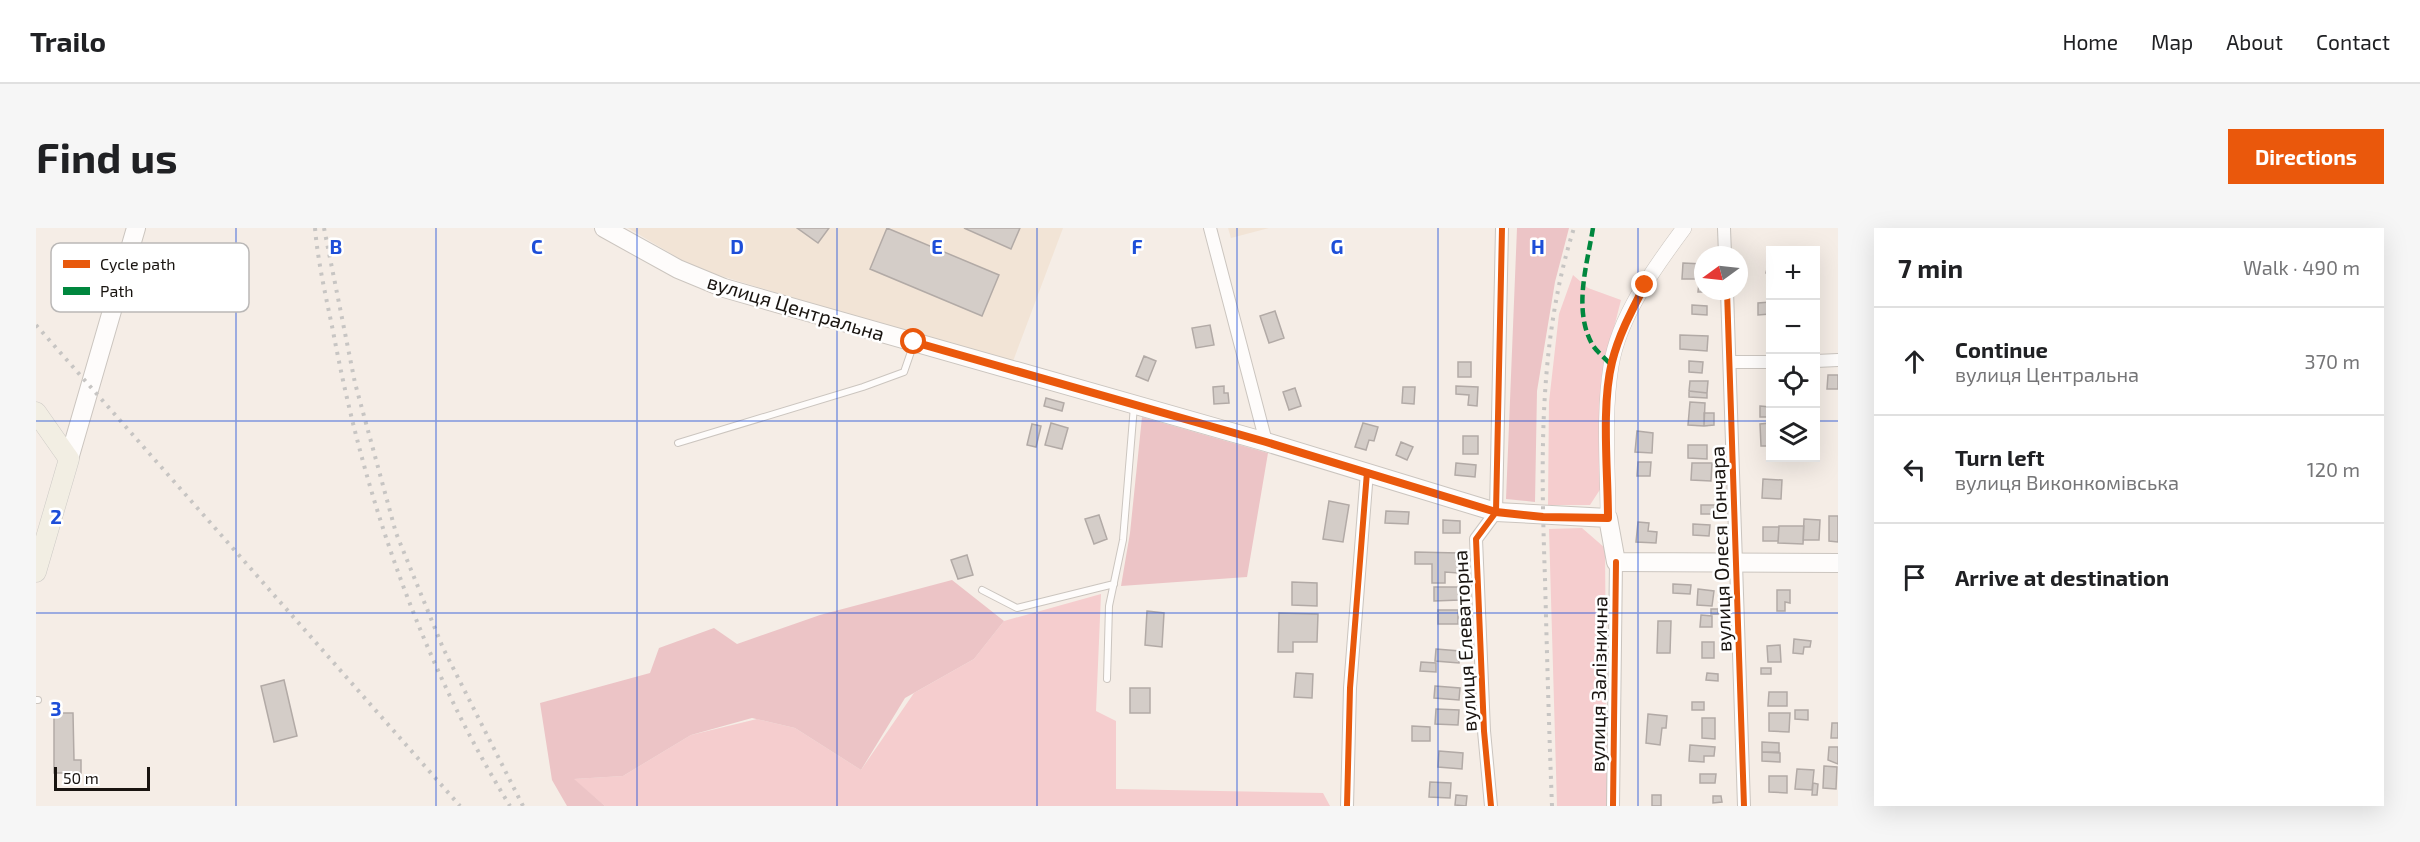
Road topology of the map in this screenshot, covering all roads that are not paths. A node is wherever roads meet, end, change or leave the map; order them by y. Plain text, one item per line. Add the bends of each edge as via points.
1 (136, 228) edge
2 (604, 228) edge
3 (1210, 228) edge
4 (1502, 228) edge
5 (1684, 228) edge
6 (1724, 228) edge
7 (132, 243) edge
8 (1725, 246) edge
9 (1728, 300) edge
10 (112, 312) edge
11 (914, 342) junction
12 (1838, 360) edge
13 (1820, 361) edge
14 (1732, 362) junction
15 (1766, 362) edge
16 (1134, 405) junction
17 (36, 412) edge
18 (1266, 442) junction
19 (678, 443) dead end
20 (69, 459) junction
21 (1367, 472) junction
22 (1496, 512) junction
23 (1608, 518) junction
24 (1616, 562) junction
25 (1737, 563) junction
26 (1838, 563) edge
27 (36, 572) edge
28 (1114, 584) junction
29 (982, 590) dead end
30 (1107, 680) dead end
31 (1347, 806) edge
32 (1491, 806) edge
33 (1613, 806) edge
34 (1744, 806) edge

1 - 7 main road
2 - 11 main road, вулиця Центральна via 678,269 724,288
3 - 18 street
4 - 22 street
5 - 23 street via 1645,285 1626,322 1611,365
6 - 8 street
9 - 14 street, вулиця Олеся Гончара
10 - 20 main road
11 - 16 main road, вулиця Центральна
11 - 19 lane via 904,372
12 - 13 street
14 - 15 street
14 - 25 street, вулиця Олеся Гончара
16 - 18 main road, вулиця Центральна
16 - 28 lane via 1123,540
17 - 20 main road
18 - 21 main road, вулиця Центральна
20 - 27 main road
21 - 22 main road, вулиця Центральна
21 - 31 street via 1350,688
22 - 23 main road, вулиця Центральна
22 - 32 street, вулиця Елеваторна via 1476,539
23 - 24 main road
24 - 25 main road
24 - 33 street, вулиця Залізнична
25 - 26 main road
25 - 34 street, вулиця Олеся Гончара
28 - 29 lane via 1017,608
28 - 30 lane via 1109,606

